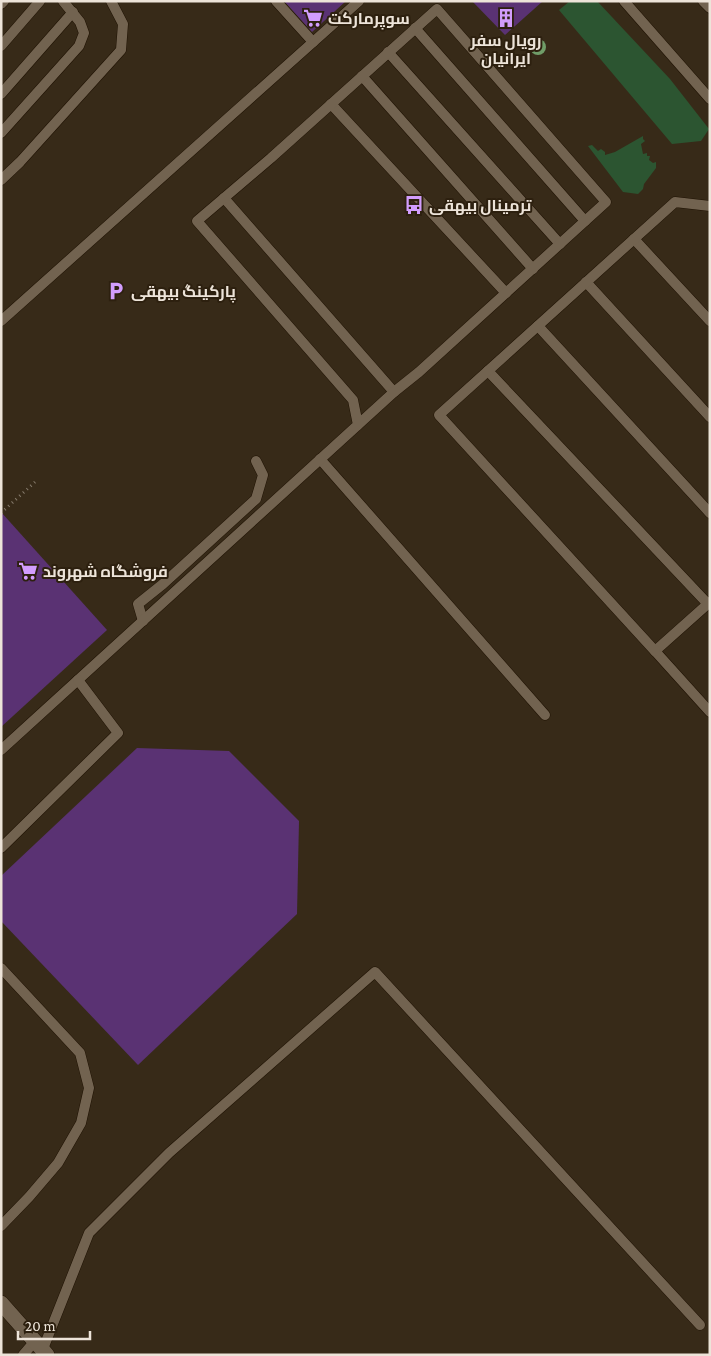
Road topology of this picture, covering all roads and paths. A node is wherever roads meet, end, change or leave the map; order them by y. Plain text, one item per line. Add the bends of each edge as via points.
1 (40, 1) edge
2 (63, 1) edge
3 (111, 1) edge
4 (276, 1) edge
5 (360, 1) edge
6 (624, 1) edge
7 (703, 1) edge
8 (710, 8) edge
9 (73, 12) junction
10 (415, 28) junction
11 (313, 42) junction
12 (1, 46) edge
13 (388, 52) junction
14 (362, 76) junction
15 (1, 94) edge
16 (710, 99) edge
17 (331, 104) junction
18 (1, 134) edge
19 (1, 180) edge
20 (224, 198) junction
21 (710, 206) edge
22 (585, 221) junction
23 (634, 238) junction
24 (560, 244) junction
25 (532, 269) junction
26 (586, 282) junction
27 (506, 293) junction
28 (1, 321) edge
29 (710, 321) edge
30 (538, 326) junction
31 (488, 371) junction
32 (394, 392) junction
33 (710, 416) edge
34 (358, 425) junction
35 (320, 459) junction
36 (256, 460) dead end
37 (35, 482) dead end
38 (1, 513) edge
39 (710, 513) edge
40 (709, 603) edge
41 (143, 621) junction
42 (654, 651) junction
43 (78, 680) junction
44 (710, 712) edge
45 (545, 715) dead end
46 (1, 750) edge
47 (1, 848) edge
48 (1, 968) edge
49 (1, 1226) edge
50 (1, 1303) edge
51 (700, 1325) dead end
52 (42, 1348) edge
53 (23, 1355) edge

1 - 12 lane
2 - 9 lane
3 - 19 lane via 123,24 121,50
4 - 11 lane
5 - 11 lane
6 - 16 lane
7 - 8 lane
9 - 15 lane
9 - 18 lane via 84,33 79,46
10 - 13 lane
10 - 22 lane
10 - 22 lane via 437,8 606,202
11 - 28 lane
13 - 14 lane
13 - 24 lane
14 - 17 lane
14 - 25 lane
17 - 20 lane
17 - 27 lane
20 - 32 lane
20 - 34 lane via 197,222 353,400
21 - 23 lane via 675,202
22 - 24 lane
23 - 26 lane
23 - 29 lane
24 - 25 lane
25 - 27 lane
26 - 30 lane
26 - 33 lane
27 - 32 lane
30 - 31 lane
30 - 39 lane
31 - 40 lane
31 - 42 lane via 439,415
32 - 34 lane
34 - 35 lane
35 - 41 lane
35 - 45 lane
36 - 41 lane via 263,475 256,499 138,604
37 - 38 path
40 - 42 lane
41 - 43 lane
42 - 44 lane
43 - 46 lane
43 - 47 lane via 118,733
48 - 49 lane via 80,1053 88,1088 81,1122 58,1163
50 - 52 main road
51 - 52 lane via 375,972 169,1153 89,1233
52 - 53 lane

